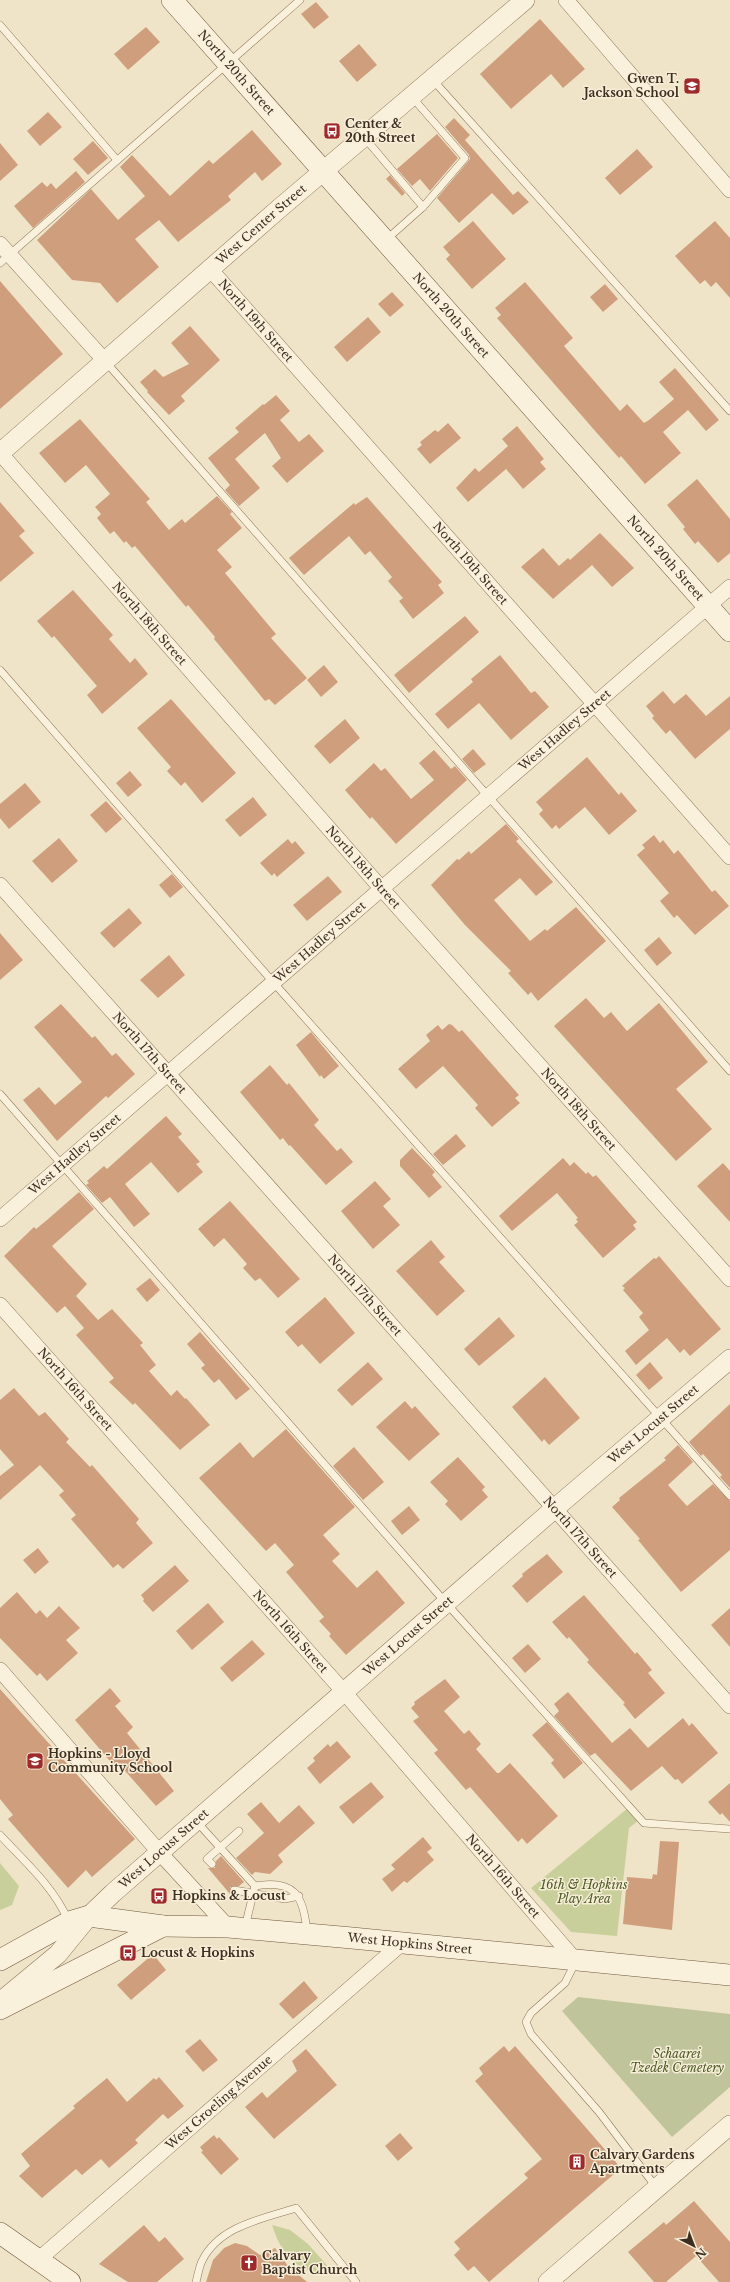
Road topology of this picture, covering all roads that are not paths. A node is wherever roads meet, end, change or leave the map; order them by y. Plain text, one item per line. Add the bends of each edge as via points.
1 (172, 0) edge
2 (300, 0) edge
3 (525, 0) edge
4 (566, 0) edge
5 (0, 25) edge
6 (229, 64) junction
7 (432, 79) junction
8 (411, 96) junction
9 (364, 137) junction
10 (117, 160) junction
11 (324, 171) junction
12 (730, 190) edge
13 (423, 206) junction
14 (385, 240) junction
15 (3, 254) edge
16 (210, 269) junction
17 (105, 361) junction
18 (730, 411) edge
19 (0, 453) edge
20 (730, 587) edge
21 (707, 607) junction
22 (730, 632) edge
23 (0, 670) edge
24 (595, 704) junction
25 (488, 796) junction
26 (730, 857) edge
27 (0, 885) edge
28 (381, 888) junction
29 (273, 982) junction
30 (730, 1071) edge
31 (167, 1075) junction
32 (0, 1094) edge
33 (63, 1165) junction
34 (0, 1219) edge
35 (730, 1279) edge
36 (0, 1305) edge
37 (730, 1359) edge
38 (661, 1418) junction
39 (730, 1496) edge
40 (554, 1509) junction
41 (446, 1603) junction
42 (0, 1670) edge
43 (344, 1692) junction
44 (730, 1706) edge
45 (196, 1821) junction
46 (730, 1829) edge
47 (239, 1831) dead end
48 (0, 1835) edge
49 (220, 1847) junction
50 (160, 1853) junction
51 (212, 1864) dead end
52 (254, 1889) junction
53 (234, 1890) dead end
54 (299, 1896) junction
55 (89, 1916) junction
56 (69, 1922) junction
57 (163, 1926) junction
58 (236, 1928) junction
59 (307, 1934) junction
60 (401, 1944) junction
61 (0, 1960) edge
62 (576, 1961) junction
63 (730, 1975) edge
64 (0, 2002) edge
65 (0, 2008) edge
66 (730, 2125) edge
67 (656, 2187) junction
68 (0, 2233) edge
69 (38, 2260) junction
70 (61, 2280) edge
71 (196, 2282) edge
72 (356, 2282) edge
73 (548, 2282) edge

1 - 6 main road, North 20th Street
2 - 6 lane
3 - 7 street, West Center Street
4 - 12 street
5 - 10 lane
6 - 10 lane
6 - 11 main road, North 20th Street
7 - 8 street, West Center Street
7 - 18 lane
8 - 9 street, West Center Street
8 - 13 lane via 465,158
9 - 11 street, West Center Street
9 - 13 lane
10 - 15 lane
11 - 14 main road, North 20th Street
11 - 16 street, West Center Street
13 - 14 lane
14 - 21 main road, North 20th Street
15 - 17 street
16 - 17 street, West Center Street
16 - 24 street, North 19th Street
17 - 19 street, West Center Street
17 - 25 lane
19 - 28 street, North 18th Street
20 - 21 street, West Hadley Street
21 - 22 main road, North 20th Street
21 - 24 street, West Hadley Street
23 - 29 lane
24 - 25 street, West Hadley Street
24 - 26 street, North 19th Street
25 - 28 street, West Hadley Street
25 - 30 lane
27 - 31 street, North 17th Street
28 - 29 street, West Hadley Street
28 - 35 street, North 18th Street
29 - 31 street, West Hadley Street
29 - 38 lane
31 - 33 street, West Hadley Street
31 - 40 street, North 17th Street
32 - 33 lane
33 - 34 street, West Hadley Street
33 - 41 lane
36 - 43 street, North 16th Street
37 - 38 street, West Locust Street
38 - 39 lane
38 - 40 street, West Locust Street
40 - 41 street, West Locust Street
40 - 44 street, North 17th Street
41 - 43 street, West Locust Street
41 - 46 lane via 644,1823
42 - 50 street
43 - 45 street, West Locust Street
43 - 62 street, North 16th Street
45 - 49 lane
45 - 50 street, West Locust Street
47 - 49 lane
48 - 56 lane via 50,1887
49 - 51 lane via 207,1859
49 - 52 lane
50 - 55 street, West Locust Street
50 - 58 street
52 - 53 lane
52 - 54 lane via 285,1899
52 - 54 lane via 267,1884 290,1887
52 - 58 lane
54 - 59 lane via 306,1918
55 - 56 main road, West Locust Street
55 - 57 main road, West Hopkins Street
55 - 64 street, West Locust Street via 58,1954
56 - 61 main road, West Locust Street
57 - 58 main road, West Hopkins Street
57 - 65 main road
58 - 59 main road, West Hopkins Street
59 - 60 main road, West Hopkins Street
60 - 62 main road, West Hopkins Street
60 - 69 street, West Groeling Avenue
62 - 63 main road, West Hopkins Street
62 - 67 lane via 565,1983 531,2013 526,2022 531,2034 599,2112
66 - 67 street
67 - 73 street
68 - 69 main road
69 - 70 main road
71 - 72 lane via 202,2261 216,2241 237,2227 296,2208

